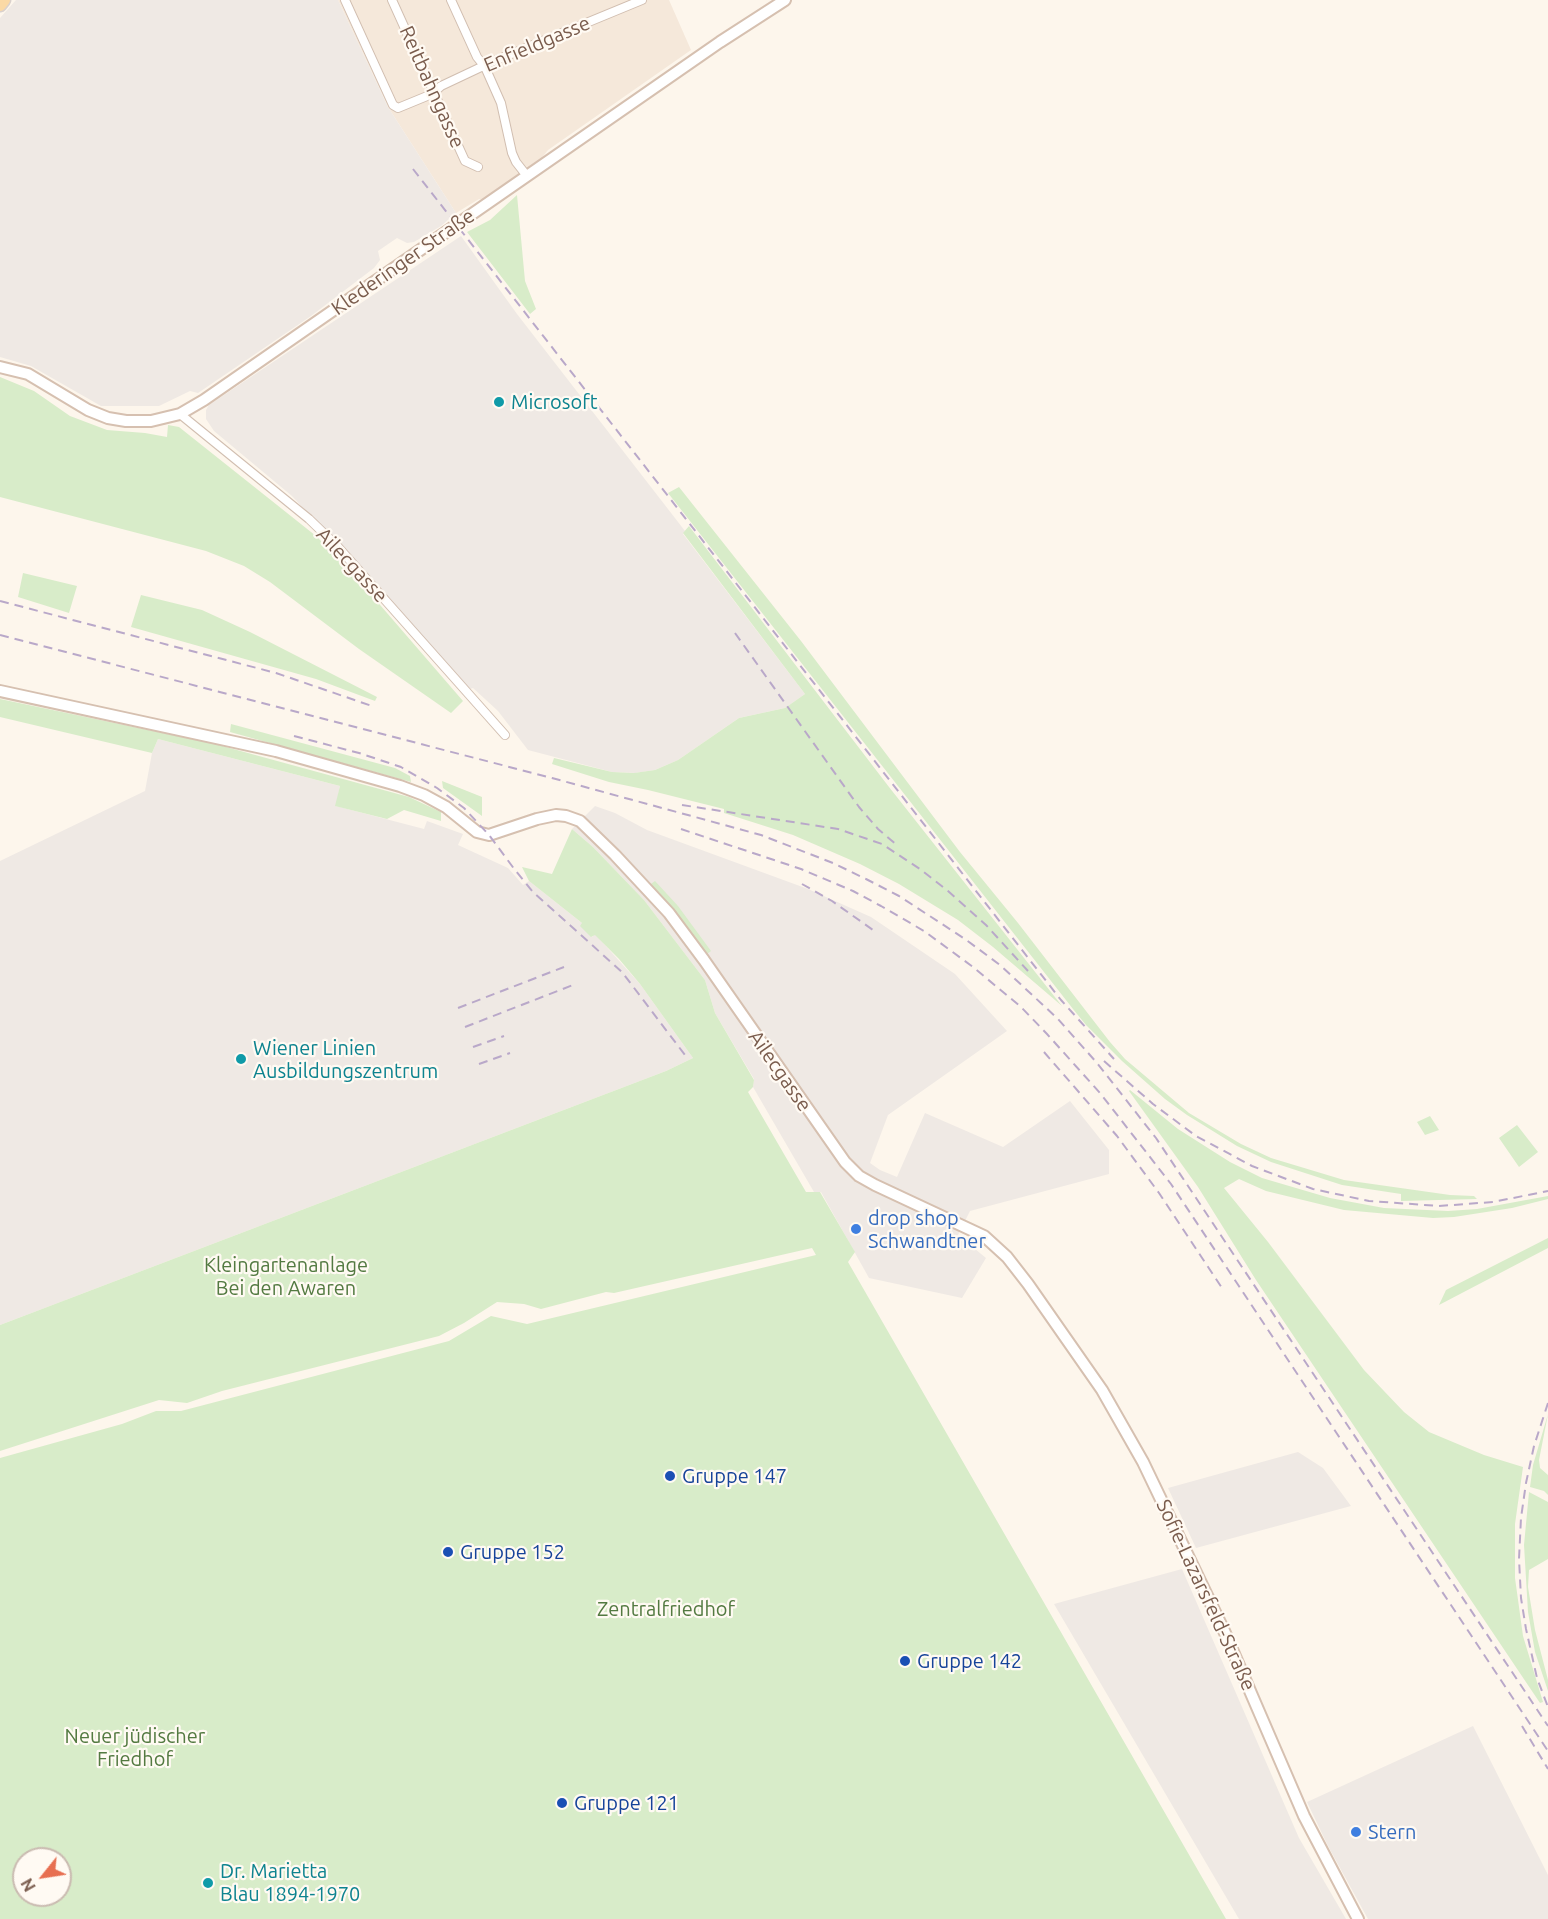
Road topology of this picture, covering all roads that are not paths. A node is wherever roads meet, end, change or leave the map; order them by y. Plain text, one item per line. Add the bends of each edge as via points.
1 (4, 0) edge
2 (345, 0) edge
3 (392, 0) edge
4 (451, 0) edge
5 (642, 0) edge
6 (785, 0) edge
7 (0, 5) edge
8 (485, 67) junction
9 (434, 91) junction
10 (477, 167) dead end
11 (527, 176) junction
12 (0, 367) edge
13 (180, 414) junction
14 (0, 691) edge
15 (505, 735) dead end
16 (1028, 1284) joint
17 (1358, 1919) edge

1 - 7 main road
2 - 9 street, Enfieldgasse via 393,105 398,108
3 - 9 street, Reitbahngasse
4 - 8 street
5 - 8 street, Enfieldgasse
6 - 11 street, Klederinger Straße
8 - 9 street, Enfieldgasse
8 - 11 street via 501,103 512,153
9 - 10 street, Reitbahngasse via 465,161
11 - 13 street, Klederinger Straße
12 - 13 street, Klederinger Straße via 28,374 108,418 151,421
13 - 15 street, Ailecgasse via 338,547
14 - 16 street, Ailecgasse via 276,751 400,786 446,807 477,832 489,835 556,815 580,821 669,914 845,1162 875,1185 984,1236
16 - 17 street, Sofie-Lazarsfeld-Straße via 1102,1390 1143,1462 1225,1633 1308,1824

